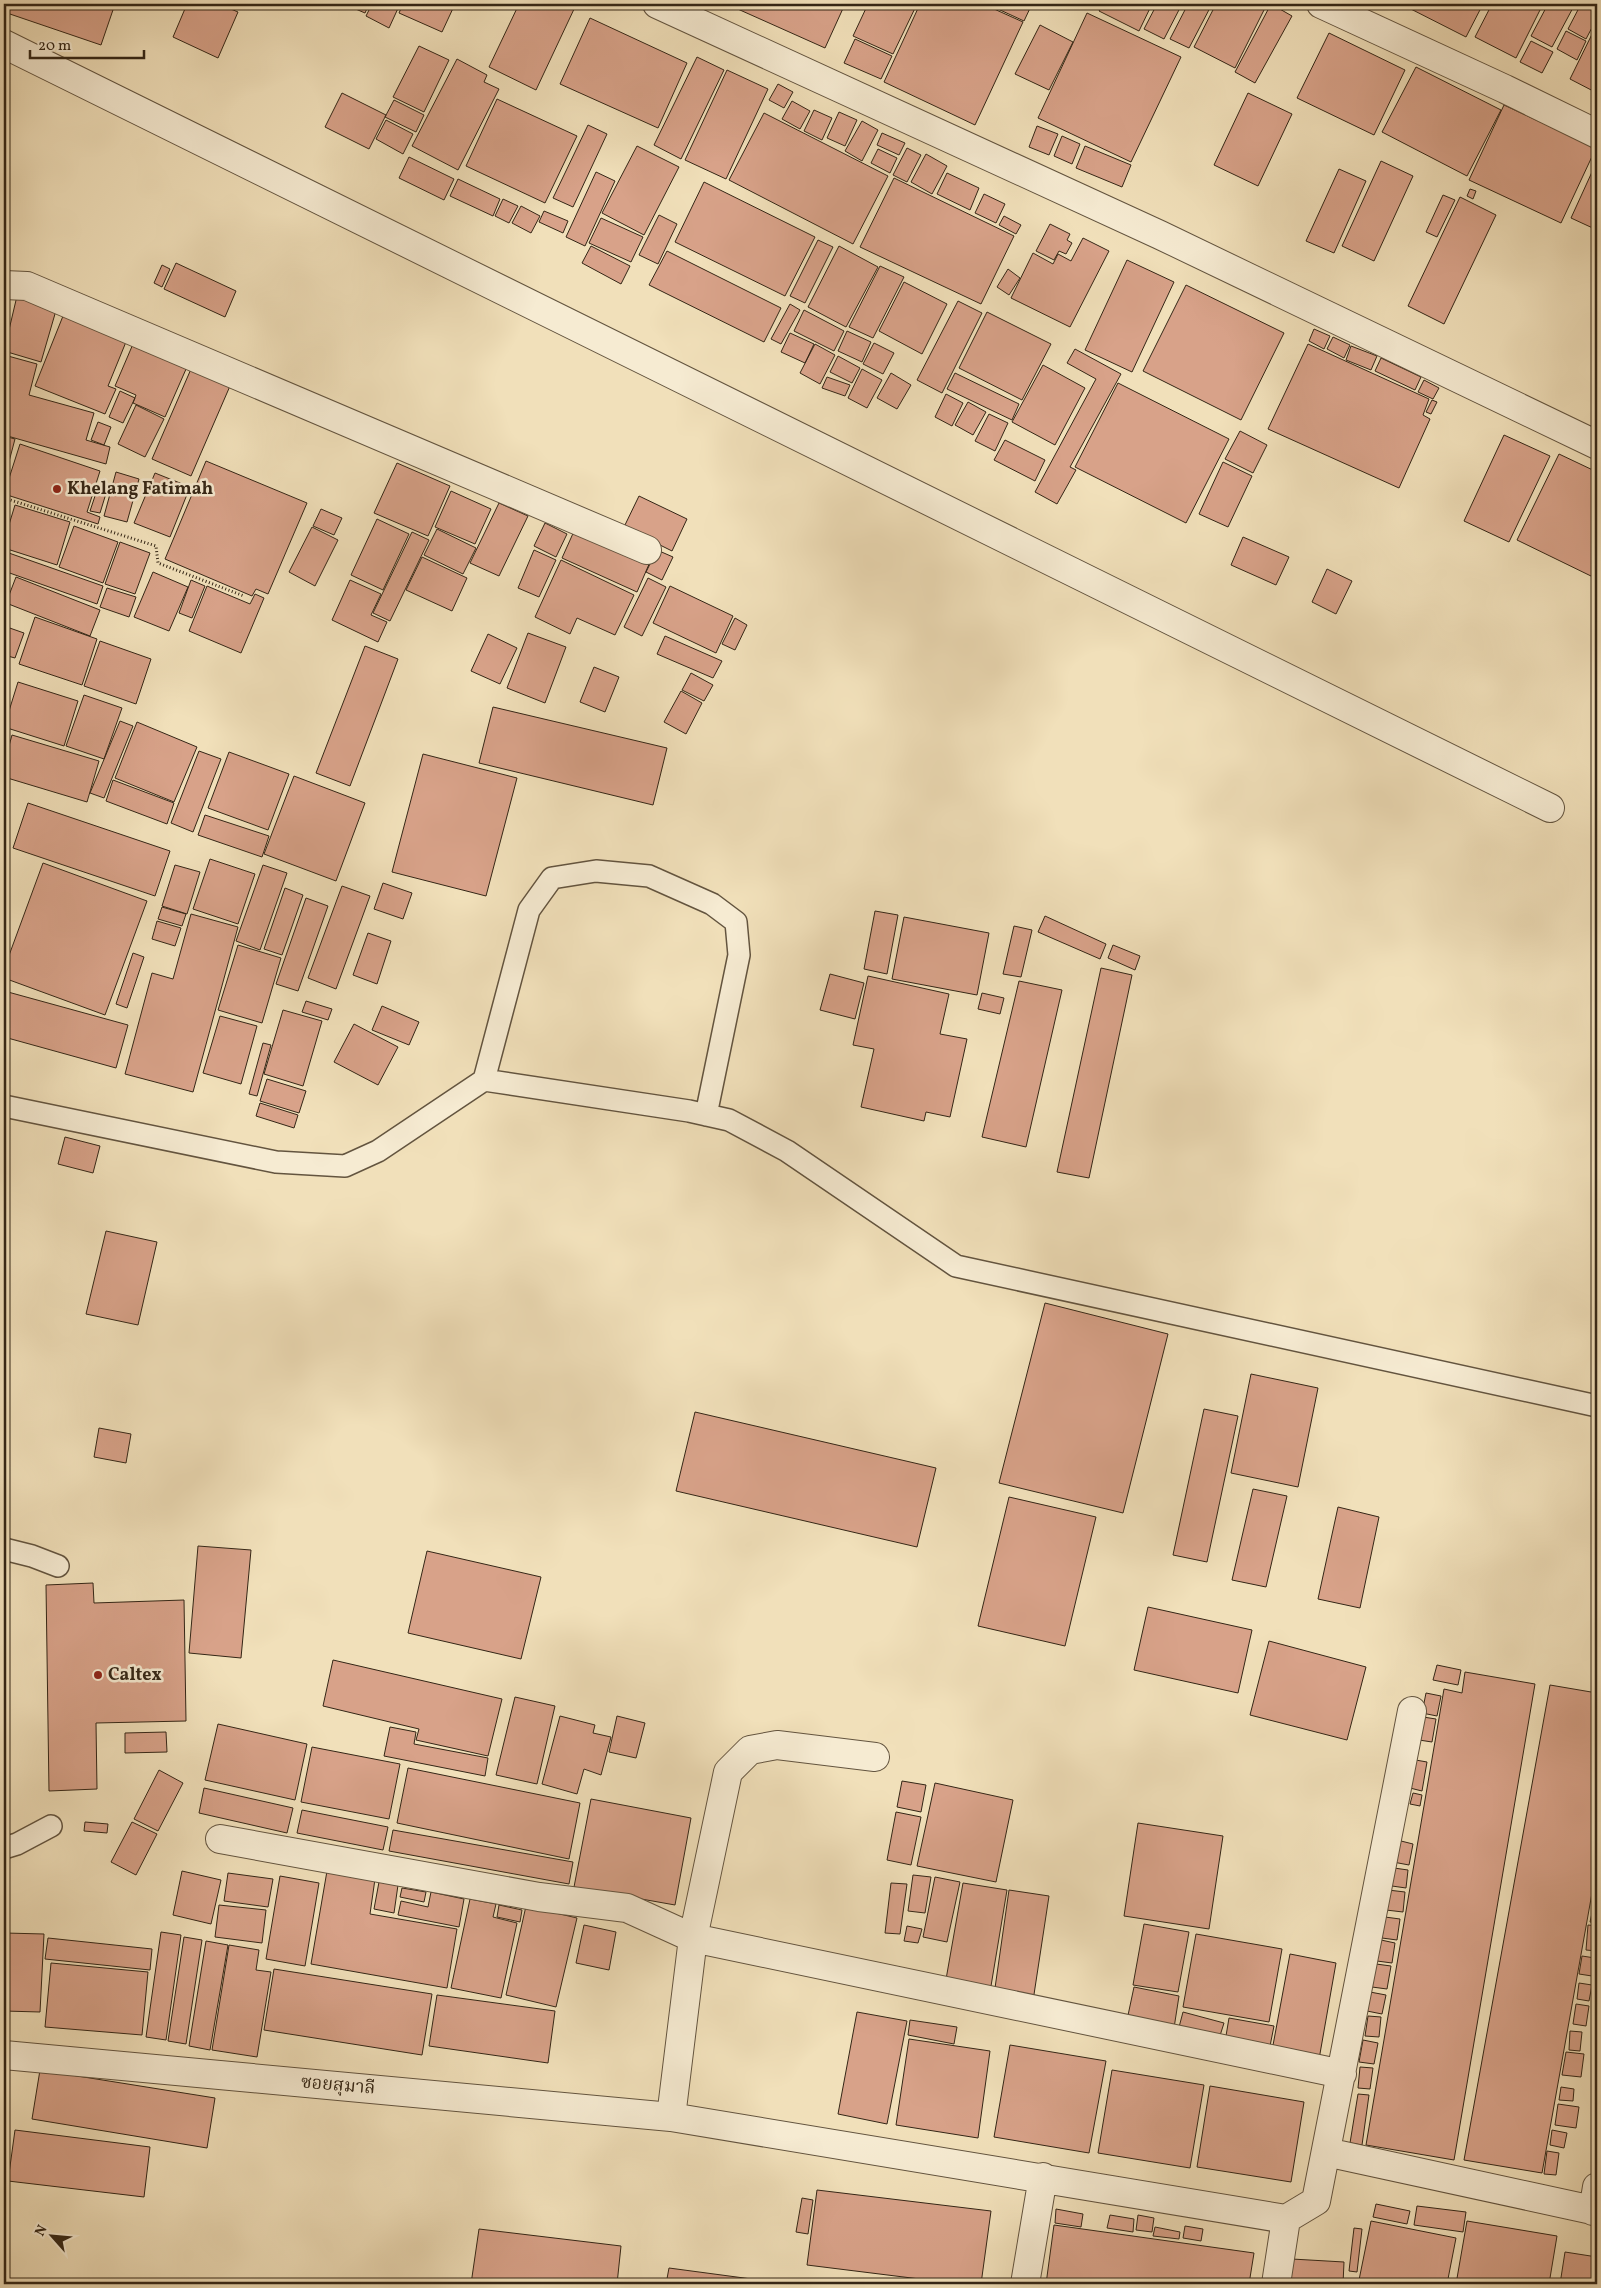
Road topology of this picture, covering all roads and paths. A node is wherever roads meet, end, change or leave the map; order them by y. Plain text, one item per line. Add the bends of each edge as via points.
1 (657, 4) edge
2 (1321, 4) edge
3 (4, 44) edge
4 (1597, 134) edge
5 (4, 285) edge
6 (1597, 445) edge
7 (4, 498) edge
8 (647, 550) dead end
9 (244, 596) dead end
10 (1550, 808) dead end
11 (484, 1080) junction
12 (4, 1106) edge
13 (706, 1115) junction
14 (1597, 1406) edge
15 (4, 1550) edge
16 (58, 1566) dead end
17 (1412, 1711) dead end
18 (875, 1757) dead end
19 (51, 1826) dead end
20 (220, 1839) dead end
21 (4, 1848) edge
22 (693, 1938) junction
23 (4, 2055) edge
24 (1342, 2074) junction
25 (671, 2117) junction
26 (1326, 2152) junction
27 (1043, 2177) junction
28 (1596, 2203) edge
29 (1286, 2219) junction
30 (1025, 2284) edge
31 (1276, 2284) edge

1 - 6 street via 1160,234
2 - 4 street
3 - 10 street
5 - 8 street via 27,286
7 - 9 path via 156,546 158,563
11 - 12 lane via 378,1150 345,1166 276,1162
11 - 13 lane
11 - 13 lane via 529,910 552,878 596,872 649,876 712,904 736,922 739,955
13 - 14 lane via 729,1120 787,1151 956,1266
15 - 16 lane
17 - 24 street
18 - 22 street via 777,1745 750,1750 728,1772
19 - 21 lane
20 - 22 street via 539,1897 627,1908
22 - 24 street
22 - 25 street
23 - 25 street, ซอยสุมาลี
24 - 26 street
25 - 27 street, ซอยสุมาลี
26 - 28 street
26 - 29 street via 1316,2201
27 - 29 street, ซอยสุมาลี
27 - 30 street
29 - 31 street

